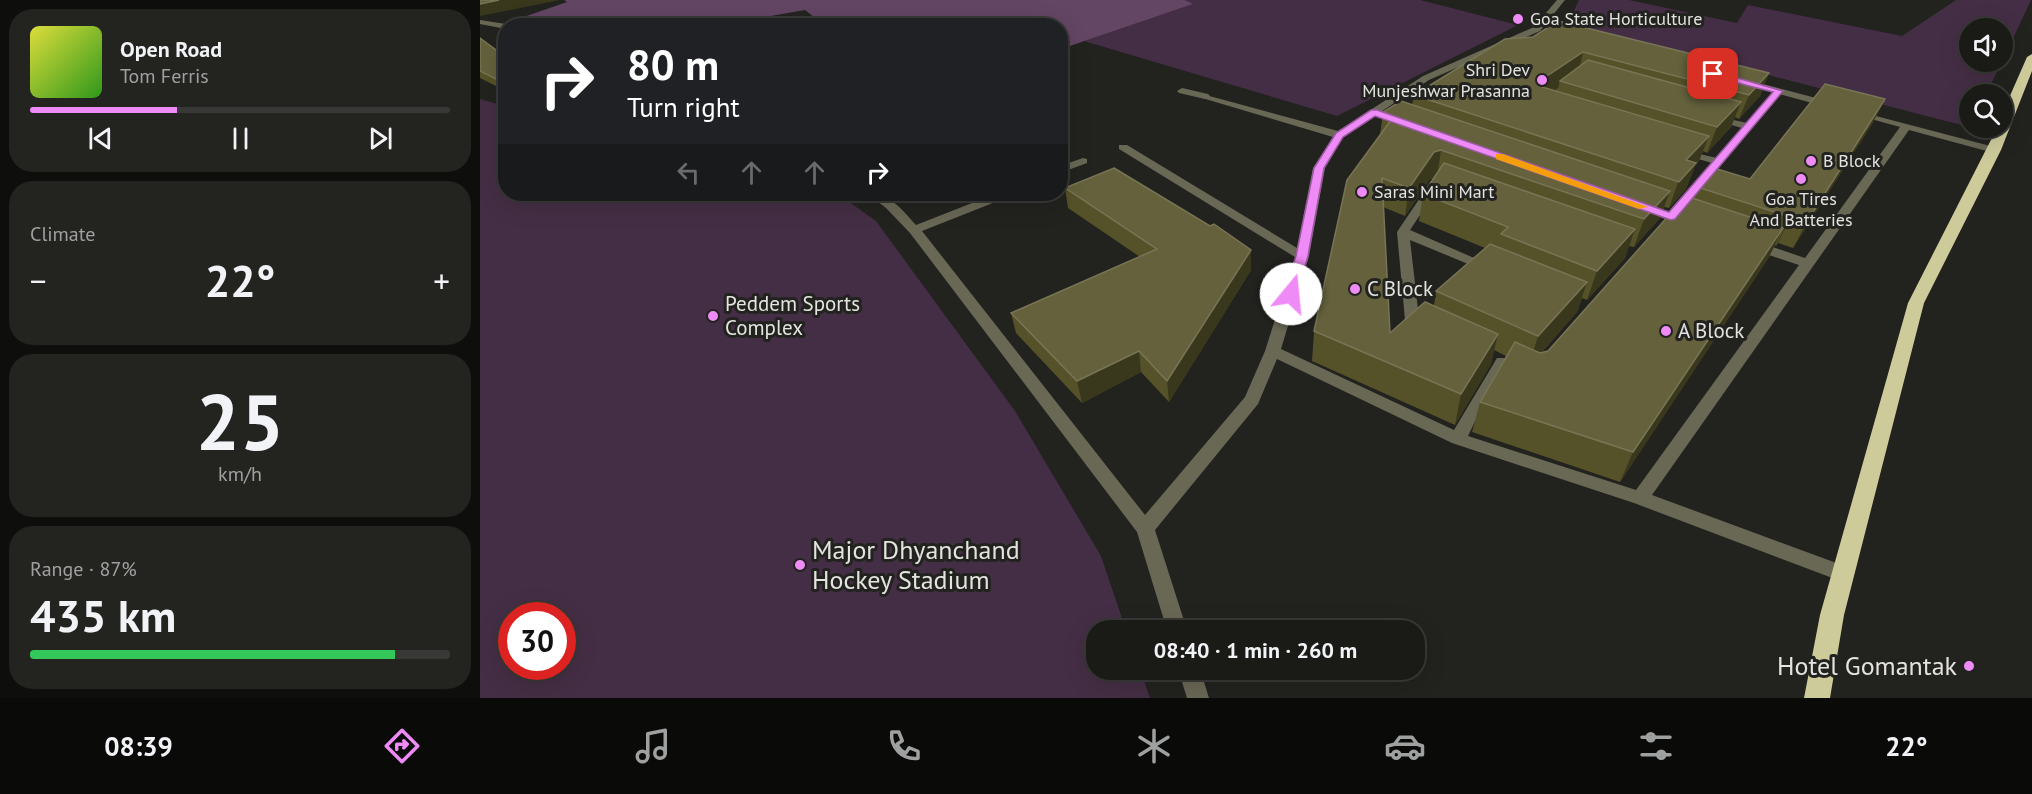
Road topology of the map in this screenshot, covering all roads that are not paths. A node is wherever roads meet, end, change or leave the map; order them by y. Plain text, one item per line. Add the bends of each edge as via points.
1 (1561, 0) edge
2 (481, 20) edge
3 (498, 25) edge
4 (2032, 57) edge
5 (1733, 79) edge
6 (1182, 91) dead end
7 (1779, 91) junction
8 (1836, 107) edge
9 (1848, 110) edge
10 (1704, 114) edge
11 (1906, 126) junction
12 (1750, 127) junction
13 (1340, 135) junction
14 (1123, 147) dead end
15 (1675, 148) edge
16 (1994, 150) junction
17 (1083, 161) dead end
18 (1719, 162) junction
19 (1068, 167) edge
20 (1447, 186) edge
21 (884, 201) edge
22 (986, 201) edge
23 (1627, 201) edge
24 (1667, 221) junction
25 (1703, 228) edge
26 (914, 230) junction
27 (1403, 232) junction
28 (1745, 242) edge
29 (1302, 256) junction
30 (1809, 264) junction
31 (1508, 275) edge
32 (1442, 334) edge
33 (1273, 351) junction
34 (1502, 362) edge
35 (1458, 439) junction
36 (1640, 498) junction
37 (1145, 529) junction
38 (1843, 574) junction
39 (1174, 620) edge
40 (1192, 680) edge
41 (1198, 698) edge
42 (1817, 698) edge

1 - 13 street via 1543,30 1426,78 1379,114
2 - 3 street
4 - 16 highway
5 - 7 street
6 - 13 street
7 - 8 street
7 - 12 street
9 - 11 street
10 - 12 street
11 - 16 street
11 - 30 street
12 - 18 street
13 - 29 street via 1319,168
14 - 29 street
15 - 18 street
16 - 38 highway via 1916,303
17 - 19 street
18 - 24 street
20 - 27 street via 1436,182
21 - 26 street
22 - 26 street
23 - 24 street
24 - 25 street
26 - 37 street
27 - 31 street
27 - 32 street via 1412,320
28 - 30 street
29 - 33 street
30 - 36 street
33 - 35 street
33 - 37 street via 1252,400
34 - 35 street
35 - 36 street
36 - 38 street
37 - 39 street
38 - 42 highway
40 - 41 street

